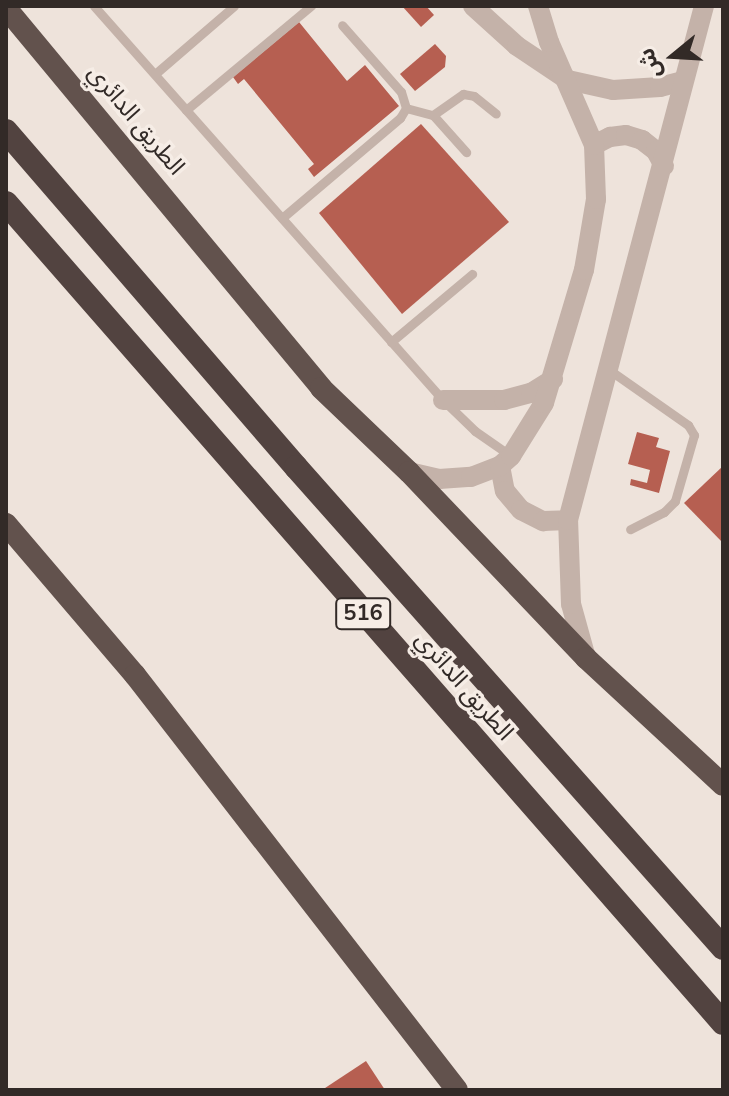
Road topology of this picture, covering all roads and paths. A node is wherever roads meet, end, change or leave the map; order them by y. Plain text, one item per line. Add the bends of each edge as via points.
1 (94, 6) edge
2 (234, 6) edge
3 (311, 6) edge
4 (473, 6) edge
5 (538, 6) edge
6 (704, 6) edge
7 (6, 8) edge
8 (342, 25) dead end
9 (155, 74) junction
10 (568, 80) junction
11 (682, 81) junction
12 (406, 108) junction
13 (186, 110) junction
14 (496, 114) dead end
15 (433, 115) junction
16 (6, 131) edge
17 (594, 145) junction
18 (466, 152) dead end
19 (664, 166) junction
20 (6, 203) edge
21 (282, 218) junction
22 (472, 274) dead end
23 (391, 342) junction
24 (605, 368) junction
25 (553, 379) junction
26 (443, 400) junction
27 (505, 461) junction
28 (409, 472) junction
29 (568, 520) junction
30 (6, 524) edge
31 (630, 529) dead end
32 (586, 658) junction
33 (723, 785) edge
34 (723, 948) edge
35 (723, 1023) edge
36 (457, 1090) edge

1 - 9 lane
2 - 9 lane
3 - 13 lane
4 - 10 street via 517,46
5 - 10 street
6 - 11 street
7 - 28 highway, الطريق الدائري via 321,388
8 - 12 lane via 405,96
9 - 13 lane
10 - 11 street via 613,90
10 - 17 street
11 - 19 street
12 - 15 lane
12 - 21 lane
13 - 21 lane
14 - 15 lane via 463,94
15 - 18 lane
16 - 34 highway, الطريق الدائري / 516
17 - 19 street via 626,135 656,151
17 - 25 street via 593,234
19 - 24 street
20 - 35 highway, الطريق الدائري / 516
21 - 23 lane
22 - 23 lane
23 - 26 lane
24 - 29 street
24 - 31 lane via 688,425 694,435 675,501
25 - 26 street via 531,393 504,400
25 - 27 street via 532,426
26 - 27 lane
27 - 28 street via 455,479
27 - 29 street via 505,491 521,510 543,521
28 - 32 highway, الطريق الدائري
29 - 32 street via 567,576
30 - 36 highway via 135,675
32 - 33 highway, الطريق الدائري

